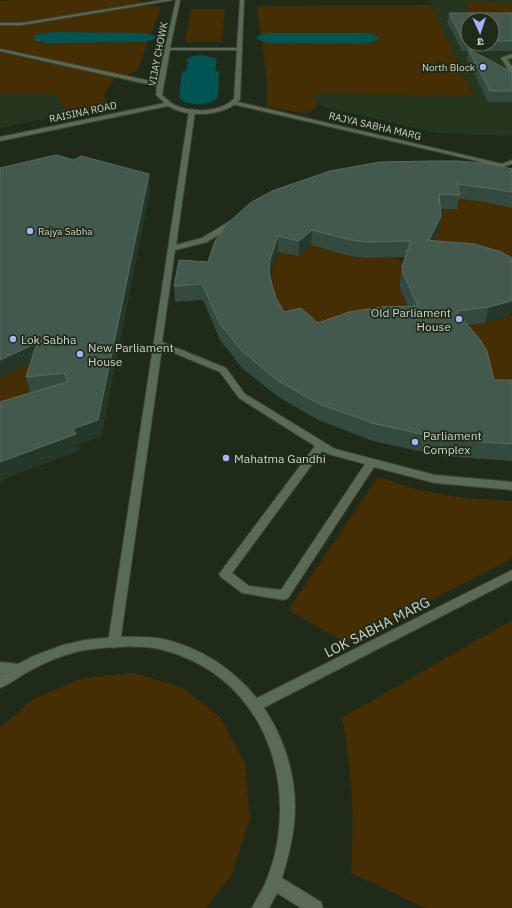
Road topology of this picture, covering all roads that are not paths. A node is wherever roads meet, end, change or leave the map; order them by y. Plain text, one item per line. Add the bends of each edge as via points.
1 (171, 0) edge
2 (178, 0) edge
3 (242, 0) edge
4 (0, 24) edge
5 (167, 49) junction
6 (0, 50) edge
7 (239, 50) junction
8 (512, 56) edge
9 (512, 71) edge
10 (160, 85) junction
11 (234, 103) junction
12 (169, 104) junction
13 (192, 111) junction
14 (0, 139) edge
15 (509, 165) edge
16 (478, 170) edge
17 (242, 216) edge
18 (172, 248) junction
19 (158, 343) junction
20 (322, 445) junction
21 (372, 462) junction
22 (512, 486) edge
23 (512, 575) edge
24 (114, 643) junction
25 (0, 668) edge
26 (19, 670) junction
27 (0, 682) edge
28 (256, 705) junction
29 (274, 882) junction
30 (260, 908) edge
31 (315, 908) edge

1 - 4 main road via 22,24
2 - 5 main road, VIJAY CHOWK
3 - 7 main road
5 - 7 main road
5 - 10 main road, VIJAY CHOWK
6 - 10 main road
7 - 11 main road via 237,98
8 - 9 main road via 504,58
10 - 12 main road, VIJAY CHOWK via 159,95
11 - 13 main road via 214,111
11 - 15 main road, RAJYA SABHA MARG via 445,155
12 - 13 main road
12 - 14 main road, RAISINA ROAD
13 - 18 main road
15 - 16 main road
17 - 18 main road via 206,240
18 - 19 main road
19 - 20 main road via 223,370 242,396
19 - 24 main road
20 - 21 main road via 332,452
20 - 21 main road via 225,574 246,590 284,595
21 - 22 main road via 435,479
23 - 28 main road, LOK SABHA MARG
24 - 26 main road via 84,645 51,654
24 - 28 main road via 141,642 185,652 224,673 242,688
25 - 26 main road
26 - 27 main road
28 - 29 main road via 271,729 288,785 284,849
29 - 30 main road
29 - 31 main road

